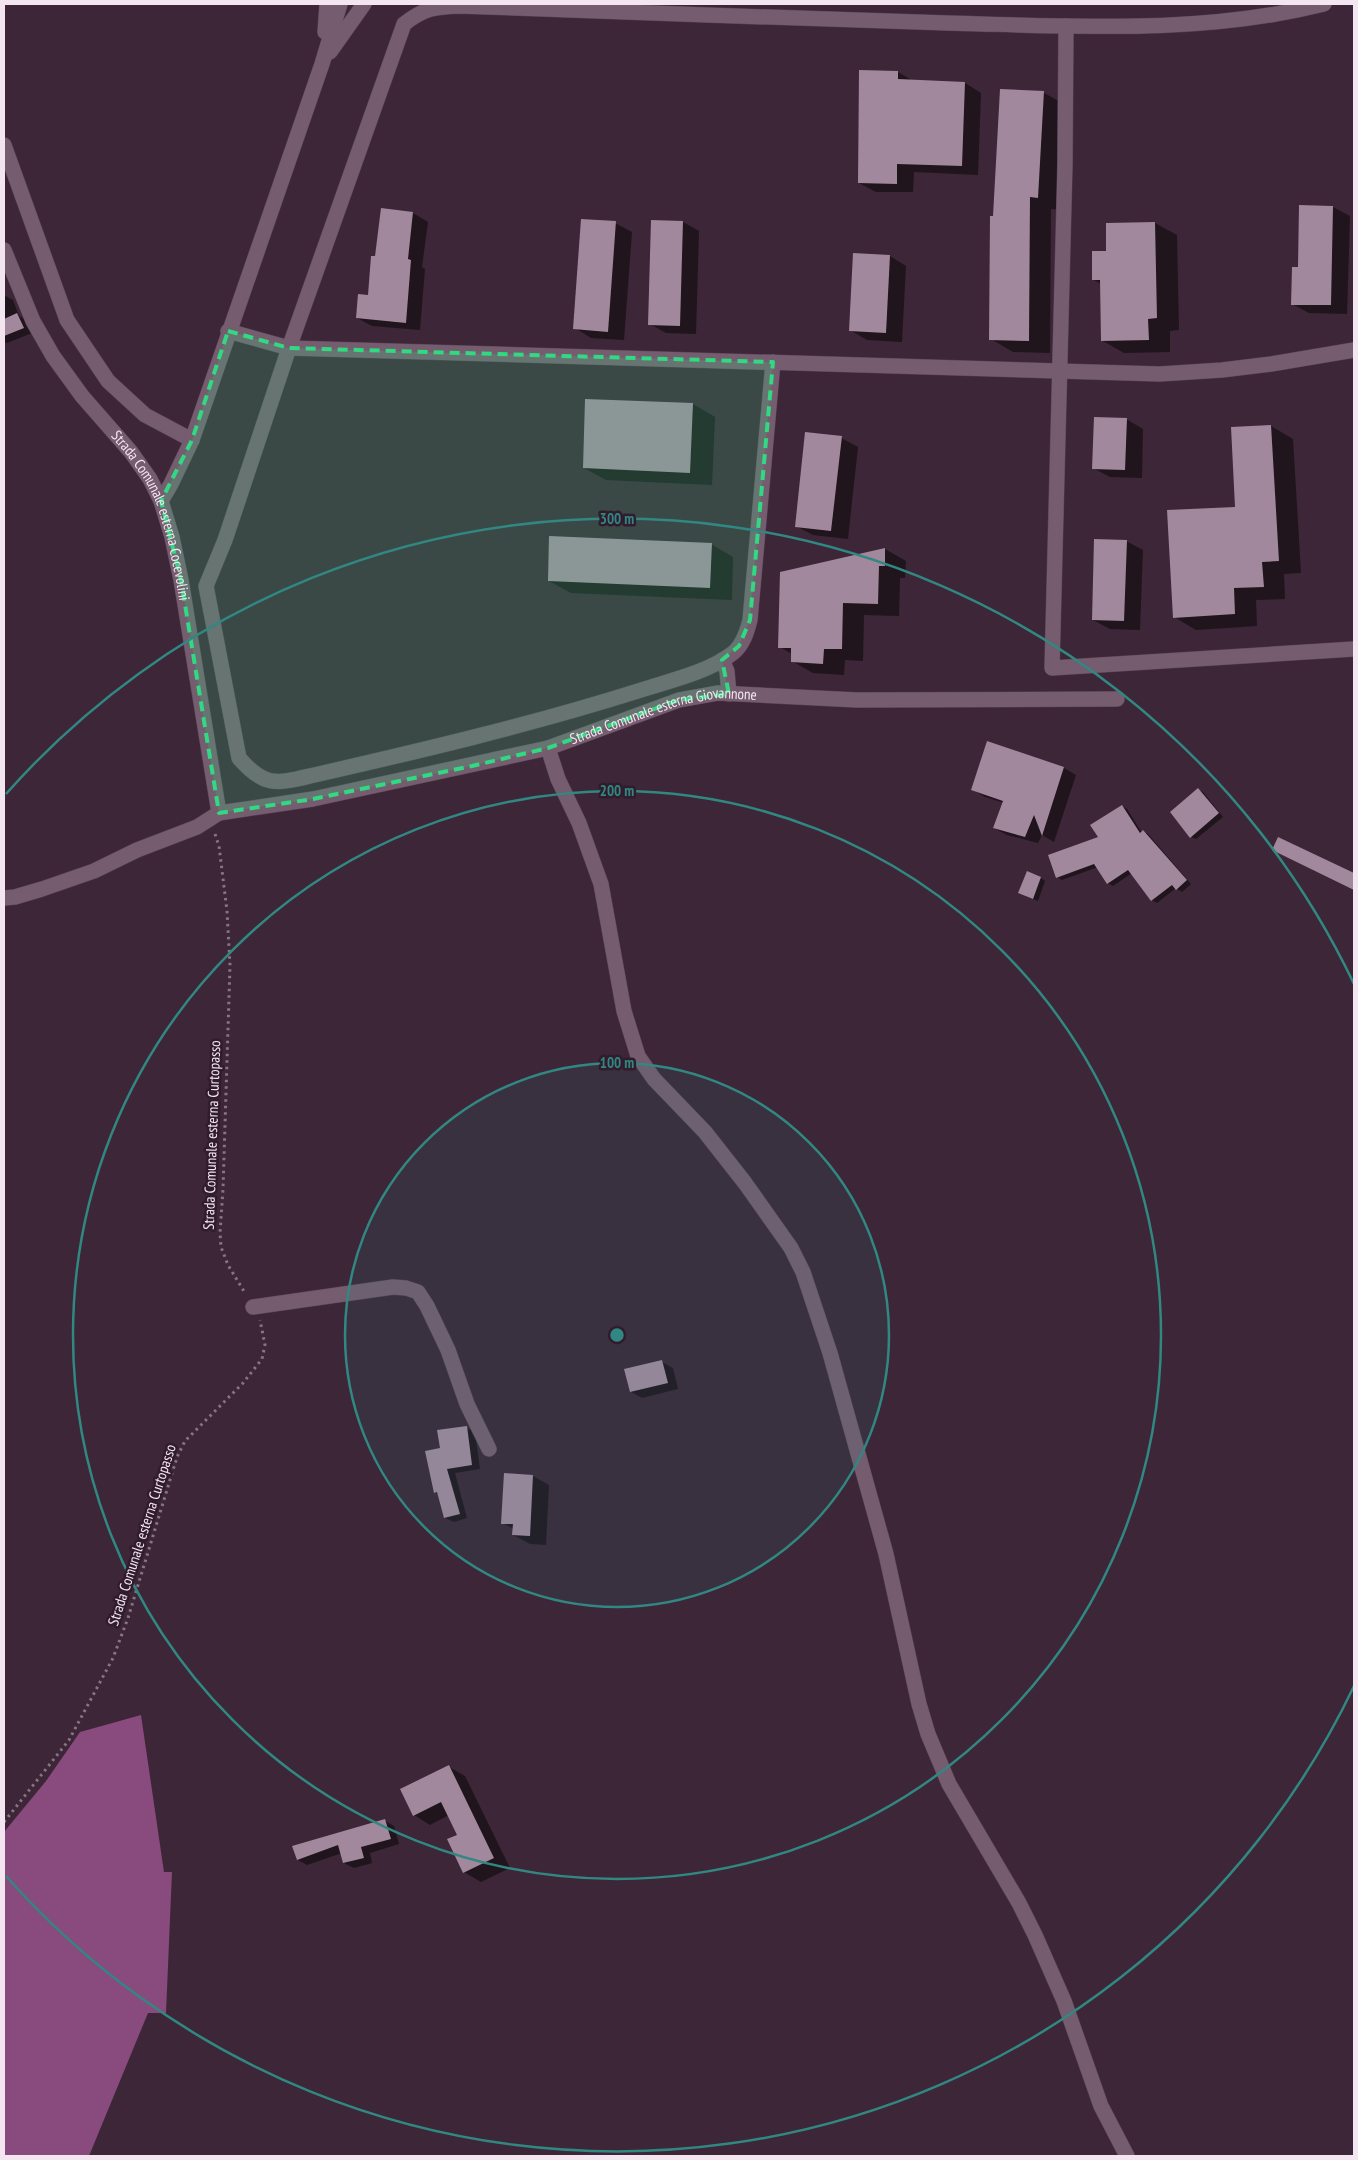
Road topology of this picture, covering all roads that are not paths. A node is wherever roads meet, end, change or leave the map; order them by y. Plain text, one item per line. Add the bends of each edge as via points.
1 (327, 4) edge
2 (340, 4) edge
3 (364, 4) edge
4 (1324, 4) edge
5 (1066, 26) junction
6 (322, 64) junction
7 (4, 145) edge
8 (4, 250) edge
9 (228, 330) junction
10 (289, 348) junction
11 (1354, 350) edge
12 (773, 362) junction
13 (1058, 372) junction
14 (192, 440) junction
15 (161, 501) junction
16 (1354, 649) edge
17 (722, 660) junction
18 (729, 694) junction
19 (1117, 699) dead end
20 (548, 748) junction
21 (219, 813) junction
22 (4, 898) edge
23 (253, 1306) road end
24 (489, 1449) dead end
25 (1127, 2156) edge

1 - 6 street
2 - 6 street
3 - 6 street
4 - 5 street via 1271,16 1172,27
5 - 10 street via 460,6 418,12 404,24
5 - 13 street
6 - 9 street
7 - 14 street via 67,320 108,381 145,415
8 - 15 street, Strada Comunale esterna Cocevolini via 33,321 53,356 82,396 131,452
9 - 10 street
9 - 14 street
10 - 12 street
10 - 17 street via 225,540 206,586 239,758 249,770 266,781 283,782 329,772 557,716 692,673
11 - 13 street via 1222,370 1160,374
12 - 13 street
12 - 17 street via 750,620 739,646
13 - 16 street via 1052,668
14 - 15 street
15 - 21 street, Strada Comunale esterna Cocevolini via 181,580
17 - 18 street via 727,671
18 - 19 street, Strada Comunale esterna Giovannone via 856,700
18 - 20 street, Strada Comunale esterna Giovannone via 679,700
20 - 21 street, Strada Comunale esterna Giovannone via 313,799
20 - 25 street via 601,884 624,1011 638,1056 654,1079 705,1132 745,1182 791,1248 803,1272 830,1353 886,1554 928,1734 949,1784 1035,1935 1064,2001 1101,2106
21 - 22 street via 197,827 94,871
23 - 24 street via 393,1287 418,1292 448,1350 467,1404

